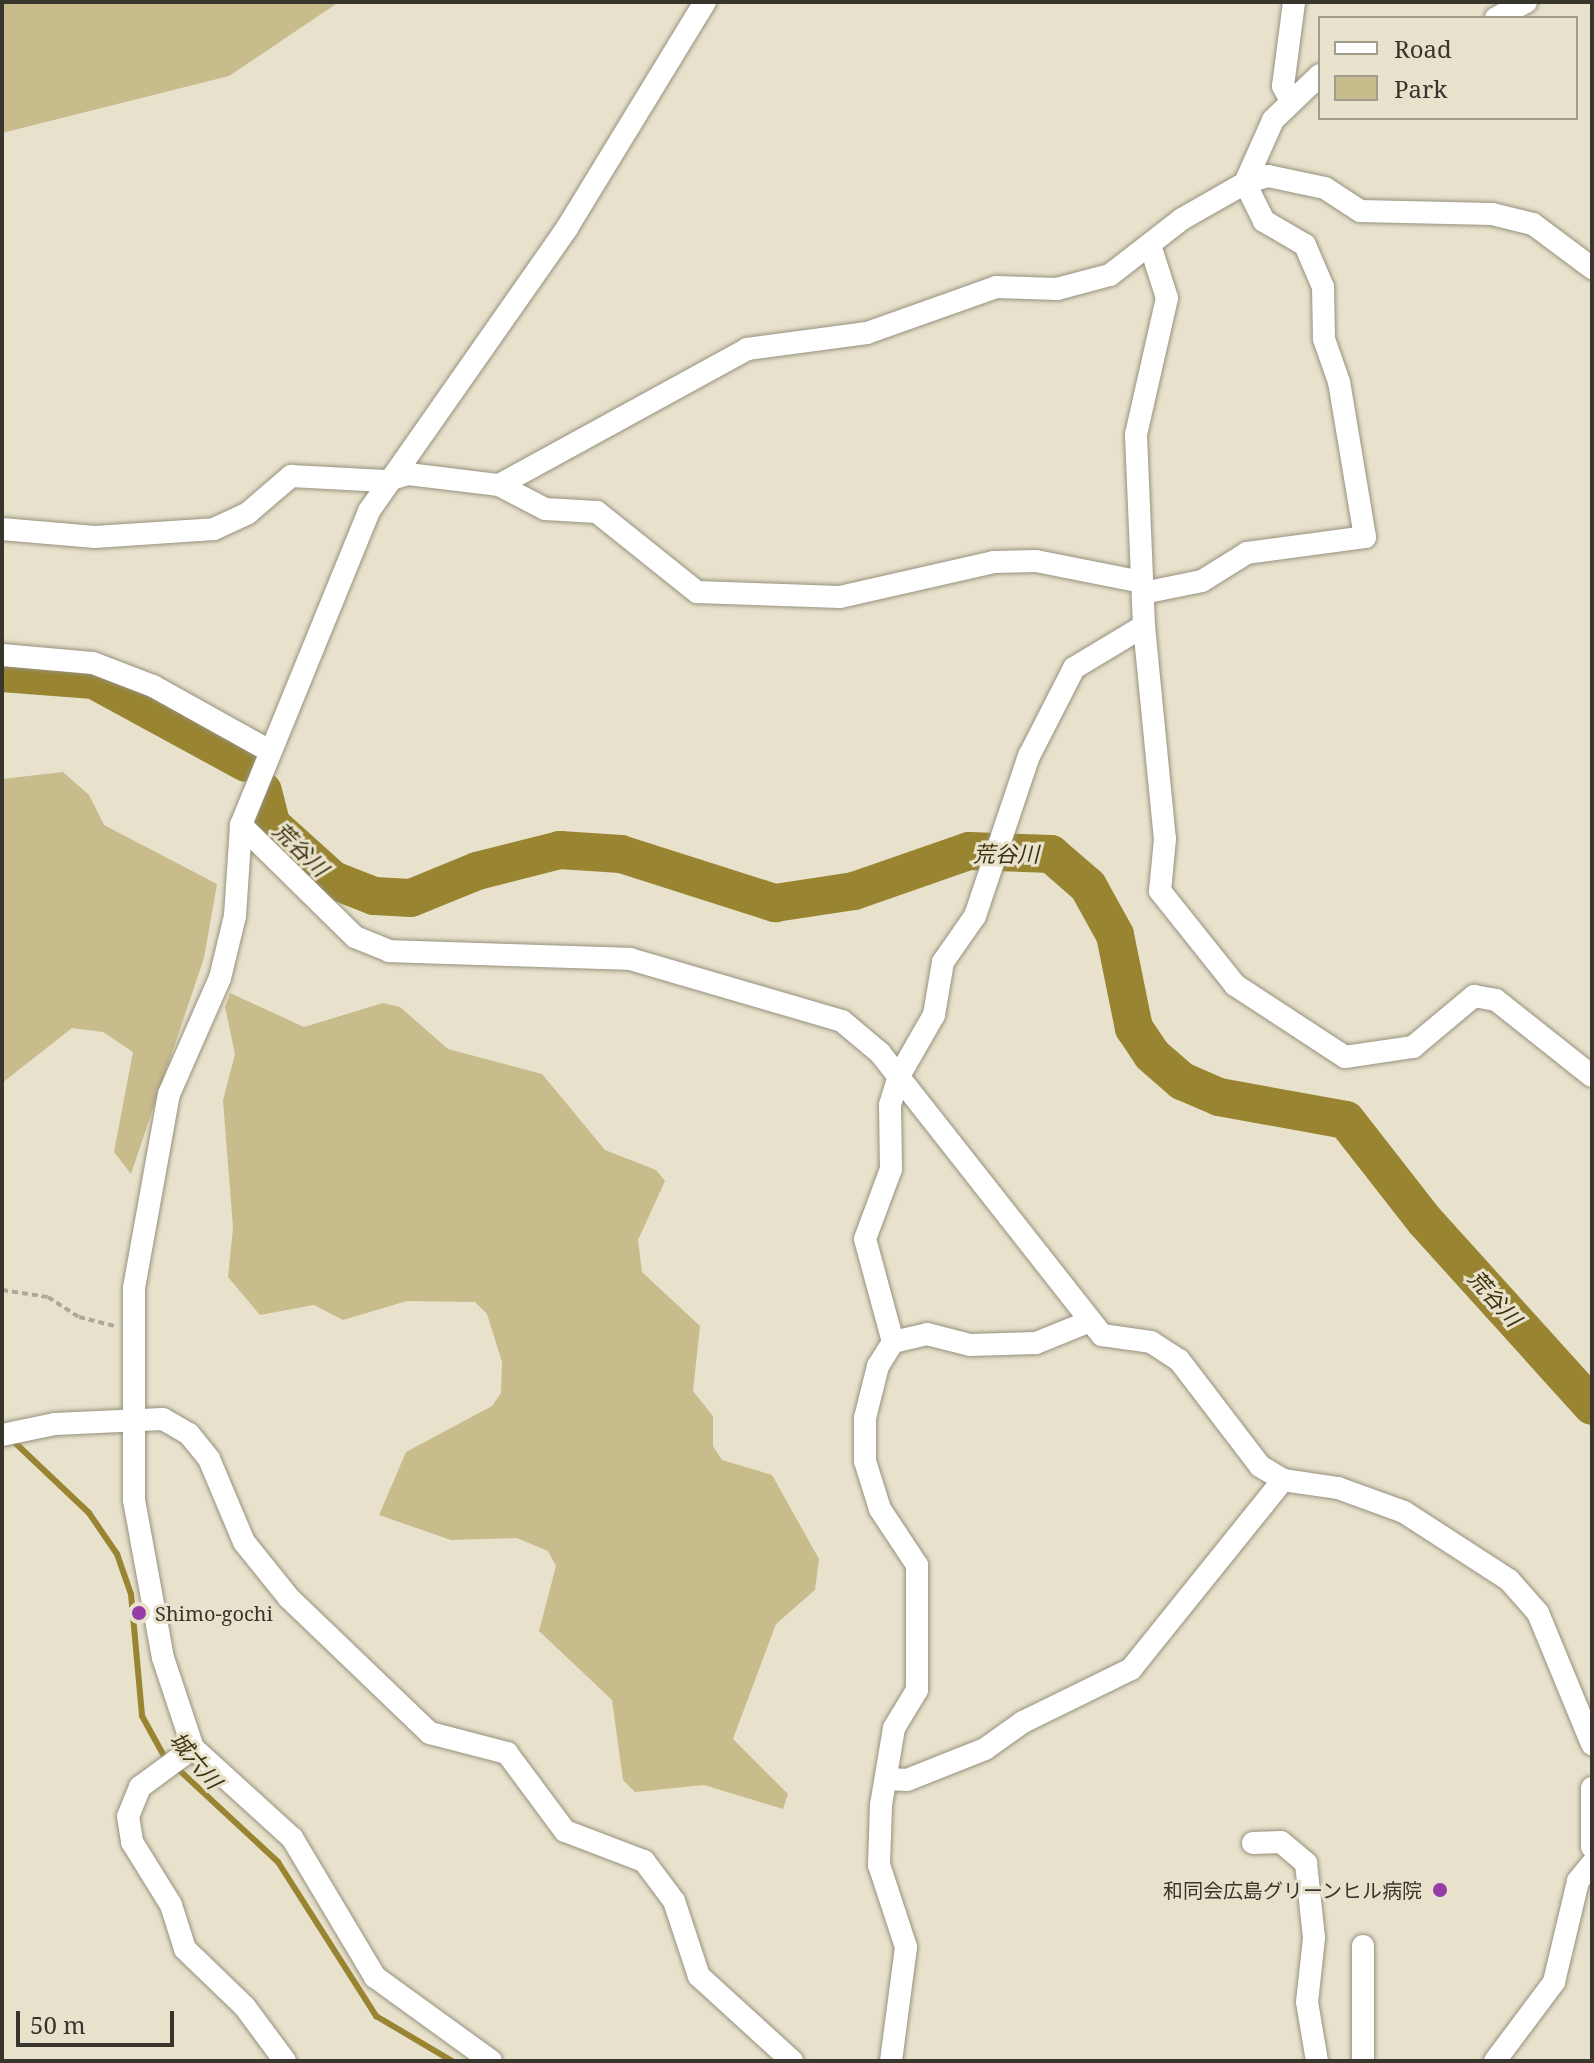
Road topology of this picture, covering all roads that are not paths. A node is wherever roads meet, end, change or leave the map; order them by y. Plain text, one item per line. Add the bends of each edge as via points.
1 (705, 2) edge
2 (1294, 2) edge
3 (1526, 2) edge
4 (1500, 16) edge
5 (1318, 77) edge
6 (1290, 99) junction
7 (1245, 183) junction
8 (1150, 245) junction
9 (1592, 268) edge
10 (385, 481) junction
11 (499, 485) junction
12 (2, 529) edge
13 (1143, 587) junction
14 (1144, 626) junction
15 (2, 655) edge
16 (268, 750) junction
17 (241, 825) junction
18 (899, 1076) junction
19 (1592, 1076) edge
20 (1088, 1322) junction
21 (893, 1342) junction
22 (129, 1420) junction
23 (2, 1435) edge
24 (1283, 1480) junction
25 (1592, 1744) edge
26 (190, 1751) junction
27 (888, 1779) junction
28 (1592, 1788) edge
29 (1253, 1843) dead end
30 (1592, 1847) edge
31 (1592, 1864) edge
32 (1363, 1946) dead end
33 (285, 2061) edge
34 (491, 2061) edge
35 (792, 2061) edge
36 (891, 2061) edge
37 (1317, 2061) edge
38 (1363, 2061) edge
39 (1495, 2061) edge

1 - 10 street via 567,228
2 - 6 street via 1283,86
3 - 4 street
5 - 6 street
6 - 7 street via 1253,153
7 - 8 street
7 - 9 street via 1268,176 1325,188 1360,211 1492,214 1533,224
7 - 13 street via 1264,221 1305,245 1323,287 1324,339 1339,382 1365,537 1247,553 1202,581
8 - 11 street via 1110,275 1057,289 996,287 928,306 867,333 747,349
8 - 13 street via 1167,298 1136,435
10 - 11 street via 408,474
10 - 12 street via 291,476 248,513 214,529 95,537
10 - 16 street
11 - 13 street via 545,509 597,512 697,592 840,597 1022,561
13 - 14 street
14 - 18 street via 1074,668 1029,756 975,916 943,962 934,1015
14 - 19 street via 1165,839 1160,891 1235,985 1345,1057 1413,1047 1474,996 1496,1000
15 - 16 street via 93,663 153,686
16 - 17 street
17 - 18 street via 355,937 389,951 630,959 691,973 842,1021
17 - 22 street via 235,916 220,978 169,1094 154,1153 133,1330
18 - 20 street
18 - 21 street via 890,1105 891,1169 865,1239
20 - 21 street via 1036,1343 970,1345 927,1334
20 - 24 street via 1102,1335 1151,1342 1179,1360 1260,1466
21 - 27 street via 878,1366 865,1418 865,1461 880,1509 917,1565 917,1690 894,1728
22 - 23 street
22 - 26 street via 134,1500 163,1658
22 - 35 street via 163,1419 189,1434 209,1459 244,1542 385,1696 430,1733 507,1753 565,1831 644,1861 674,1901 699,1976
24 - 25 street via 1338,1488 1404,1512 1509,1580 1538,1613
24 - 27 street via 1131,1669 1023,1722 985,1749 907,1780
26 - 33 street via 140,1787 128,1816 132,1842 171,1905 185,1949 245,2007
26 - 34 street via 292,1838 375,1977
27 - 36 street via 879,1865 906,1947
28 - 30 street
29 - 37 street via 1281,1842 1306,1863 1314,1938 1307,2002
31 - 39 street via 1578,1881 1554,1982
32 - 38 street

